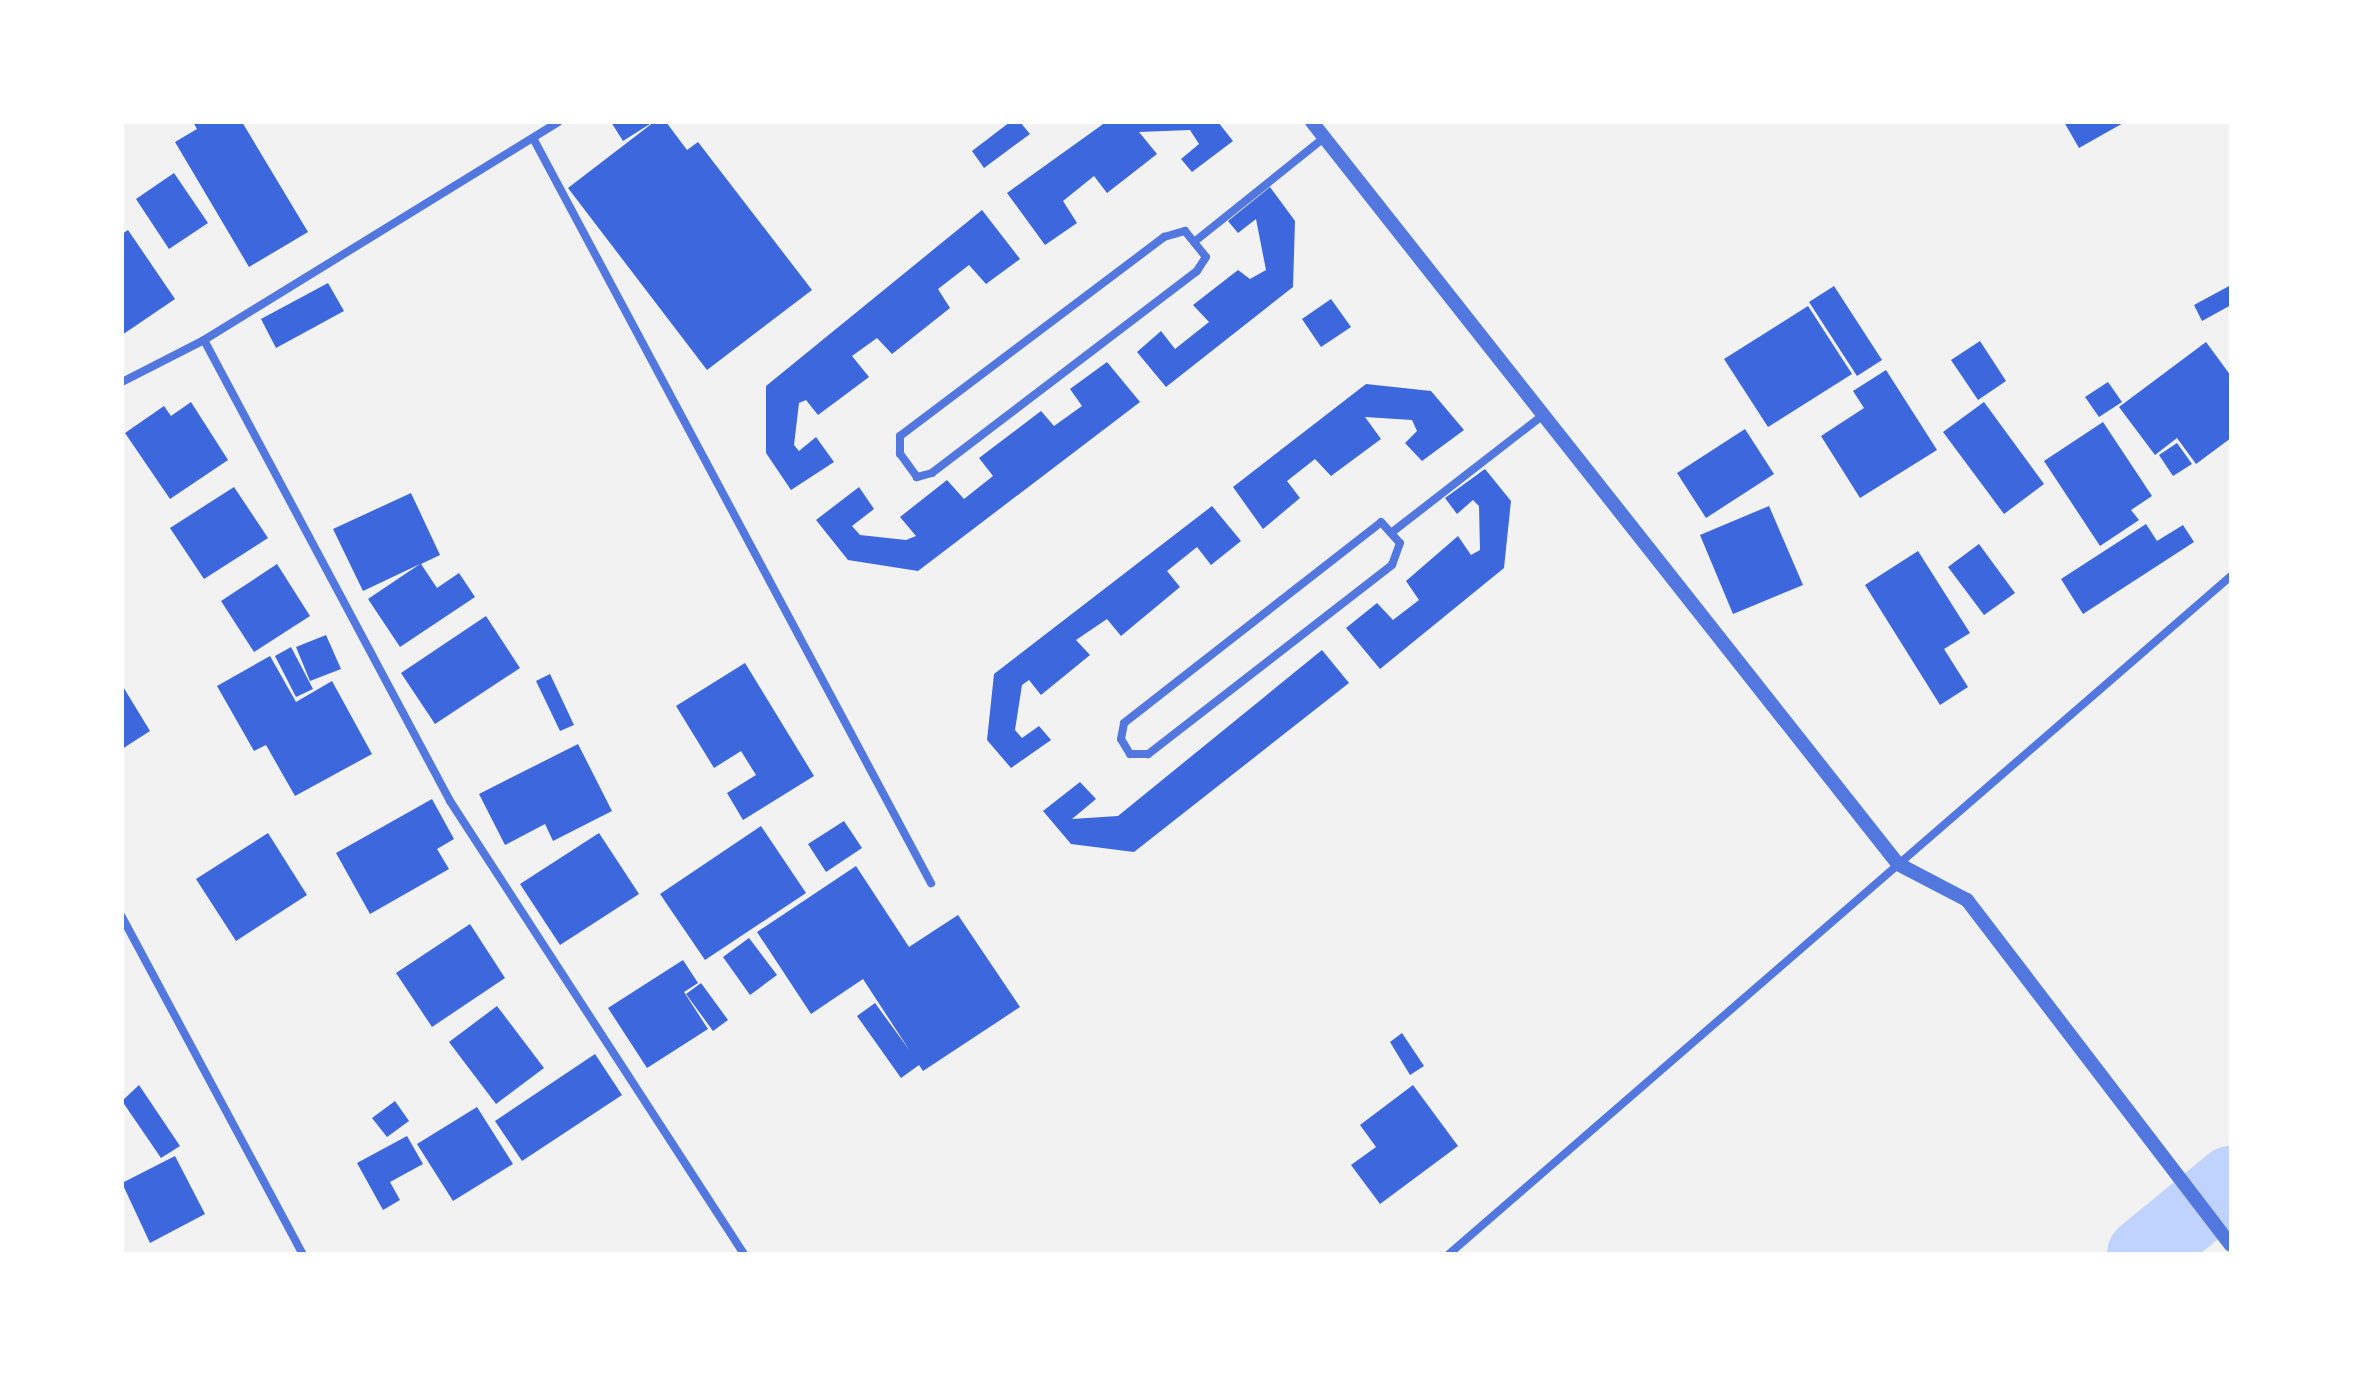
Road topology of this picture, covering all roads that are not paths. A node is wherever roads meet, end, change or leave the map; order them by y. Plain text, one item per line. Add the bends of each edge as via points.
1 (558, 122) edge
2 (1312, 122) edge
3 (533, 138) junction
4 (1324, 138) junction
5 (1194, 242) junction
6 (204, 340) junction
7 (122, 382) edge
8 (1543, 415) junction
9 (1391, 533) junction
10 (2231, 576) edge
11 (1898, 864) junction
12 (931, 883) dead end
13 (122, 917) edge
14 (2231, 1245) edge
15 (303, 1254) edge
16 (744, 1254) edge
17 (1449, 1254) edge

1 - 3 street
2 - 4 street
3 - 6 street
3 - 12 street
4 - 5 street
4 - 8 street
5 - 5 street via 1206,257 1197,271 932,473 917,477 900,454 900,436 1164,237 1185,231
6 - 7 street
6 - 16 street via 450,801
8 - 9 street
8 - 11 street
9 - 9 street via 1381,522 1362,532 1124,723 1121,739 1130,754 1148,754 1392,565 1400,543
10 - 11 street
11 - 14 street via 1967,900
11 - 17 street
13 - 15 street

